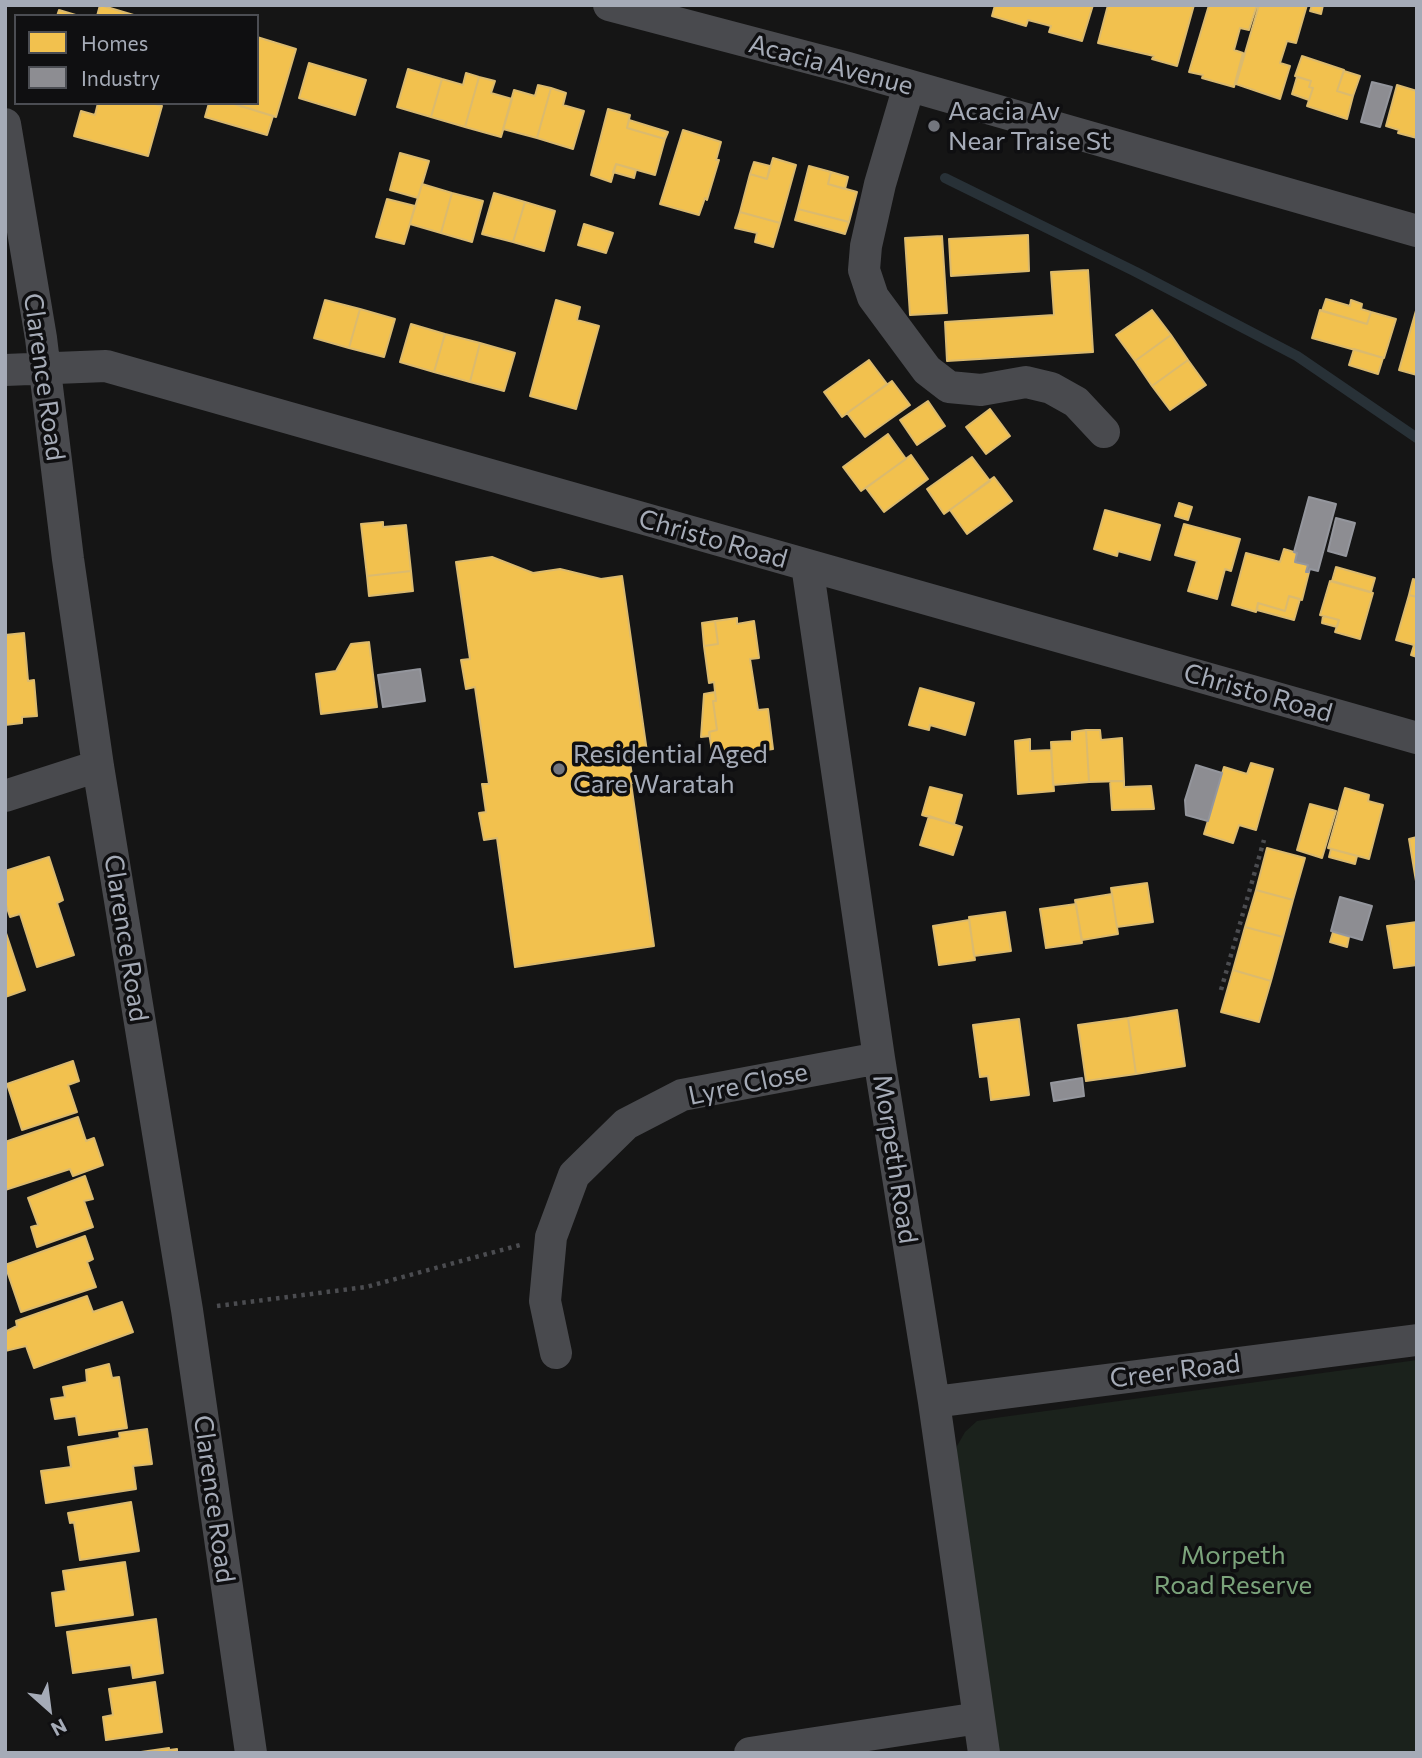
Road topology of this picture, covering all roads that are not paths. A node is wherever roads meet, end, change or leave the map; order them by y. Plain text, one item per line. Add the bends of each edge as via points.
1 (609, 5) edge
2 (909, 86) junction
3 (5, 124) edge
4 (1417, 231) edge
5 (44, 367) junction
6 (5, 370) edge
7 (1104, 432) dead end
8 (807, 565) junction
9 (1417, 738) edge
10 (98, 766) junction
11 (5, 796) edge
12 (879, 1058) junction
13 (1417, 1340) edge
14 (556, 1353) dead end
15 (934, 1402) junction
16 (979, 1718) junction
17 (251, 1753) edge
18 (750, 1753) edge
19 (984, 1753) edge

1 - 2 street, Acacia Avenue
2 - 4 street, Acacia Avenue
2 - 7 street via 866,246 864,270 873,297 927,370 949,387 981,390 1026,382 1051,387 1076,402
3 - 5 street, Clarence Road
5 - 6 street, Christo Road
5 - 8 street, Christo Road via 106,366
5 - 10 street, Clarence Road
8 - 9 street, Christo Road
8 - 12 street, Morpeth Road
10 - 11 street
10 - 17 street, Clarence Road via 187,1310
12 - 14 street, Lyre Close via 682,1095 626,1124 574,1175 551,1237 545,1301
12 - 15 street, Morpeth Road
13 - 15 street, Creer Road
15 - 16 street, Morpeth Road
16 - 18 street
16 - 19 street, Morpeth Road

